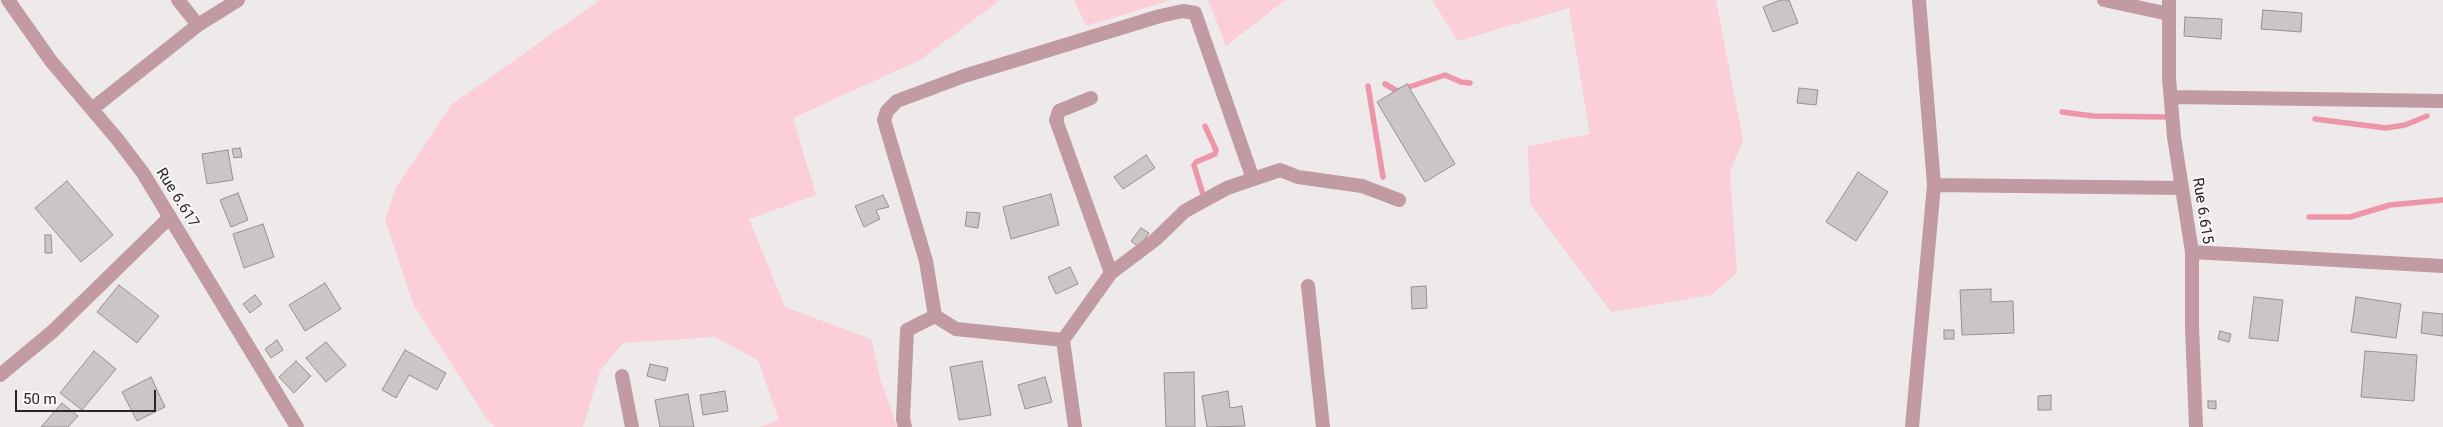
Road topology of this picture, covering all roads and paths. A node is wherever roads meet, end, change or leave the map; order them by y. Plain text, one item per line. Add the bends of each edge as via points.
1 (8, 0) edge
2 (178, 0) edge
3 (238, 0) edge
4 (1918, 0) edge
5 (2104, 0) edge
6 (2169, 0) edge
7 (2170, 14) junction
8 (198, 25) junction
9 (2172, 97) junction
10 (1091, 98) dead end
11 (2443, 101) edge
12 (92, 109) junction
13 (1253, 179) junction
14 (1934, 185) junction
15 (2182, 188) junction
16 (1399, 200) dead end
17 (170, 217) junction
18 (2192, 252) junction
19 (2443, 266) edge
20 (1111, 273) junction
21 (1308, 286) dead end
22 (935, 316) junction
23 (1063, 340) junction
24 (0, 375) edge
25 (622, 376) dead end
26 (298, 427) edge
27 (632, 427) edge
28 (905, 427) edge
29 (1075, 427) edge
30 (1322, 427) edge
31 (1912, 427) edge
32 (2196, 427) edge

1 - 12 street, Rue 6.617 via 45,54
2 - 8 street
3 - 8 street
4 - 14 street
5 - 7 street
6 - 7 street, Rue 6.615
7 - 9 street, Rue 6.615 via 2169,78
8 - 12 street
9 - 11 street
9 - 15 street, Rue 6.615
10 - 20 street via 1059,111 1056,120
12 - 17 street, Rue 6.617 via 143,174
13 - 16 street via 1280,170 1298,177 1362,186
13 - 20 street via 1227,188 1185,211 1156,240
13 - 22 street via 1196,13 1183,11 1160,16 964,76 897,101 887,111 884,120 926,262
14 - 15 street
14 - 31 street
15 - 18 street, Rue 6.615
17 - 24 street via 52,332
17 - 26 street, Rue 6.617
18 - 19 street
18 - 32 street, Rue 6.615
20 - 23 street
21 - 30 street
22 - 23 street via 956,329
22 - 28 street via 907,330
23 - 29 street
25 - 27 street

